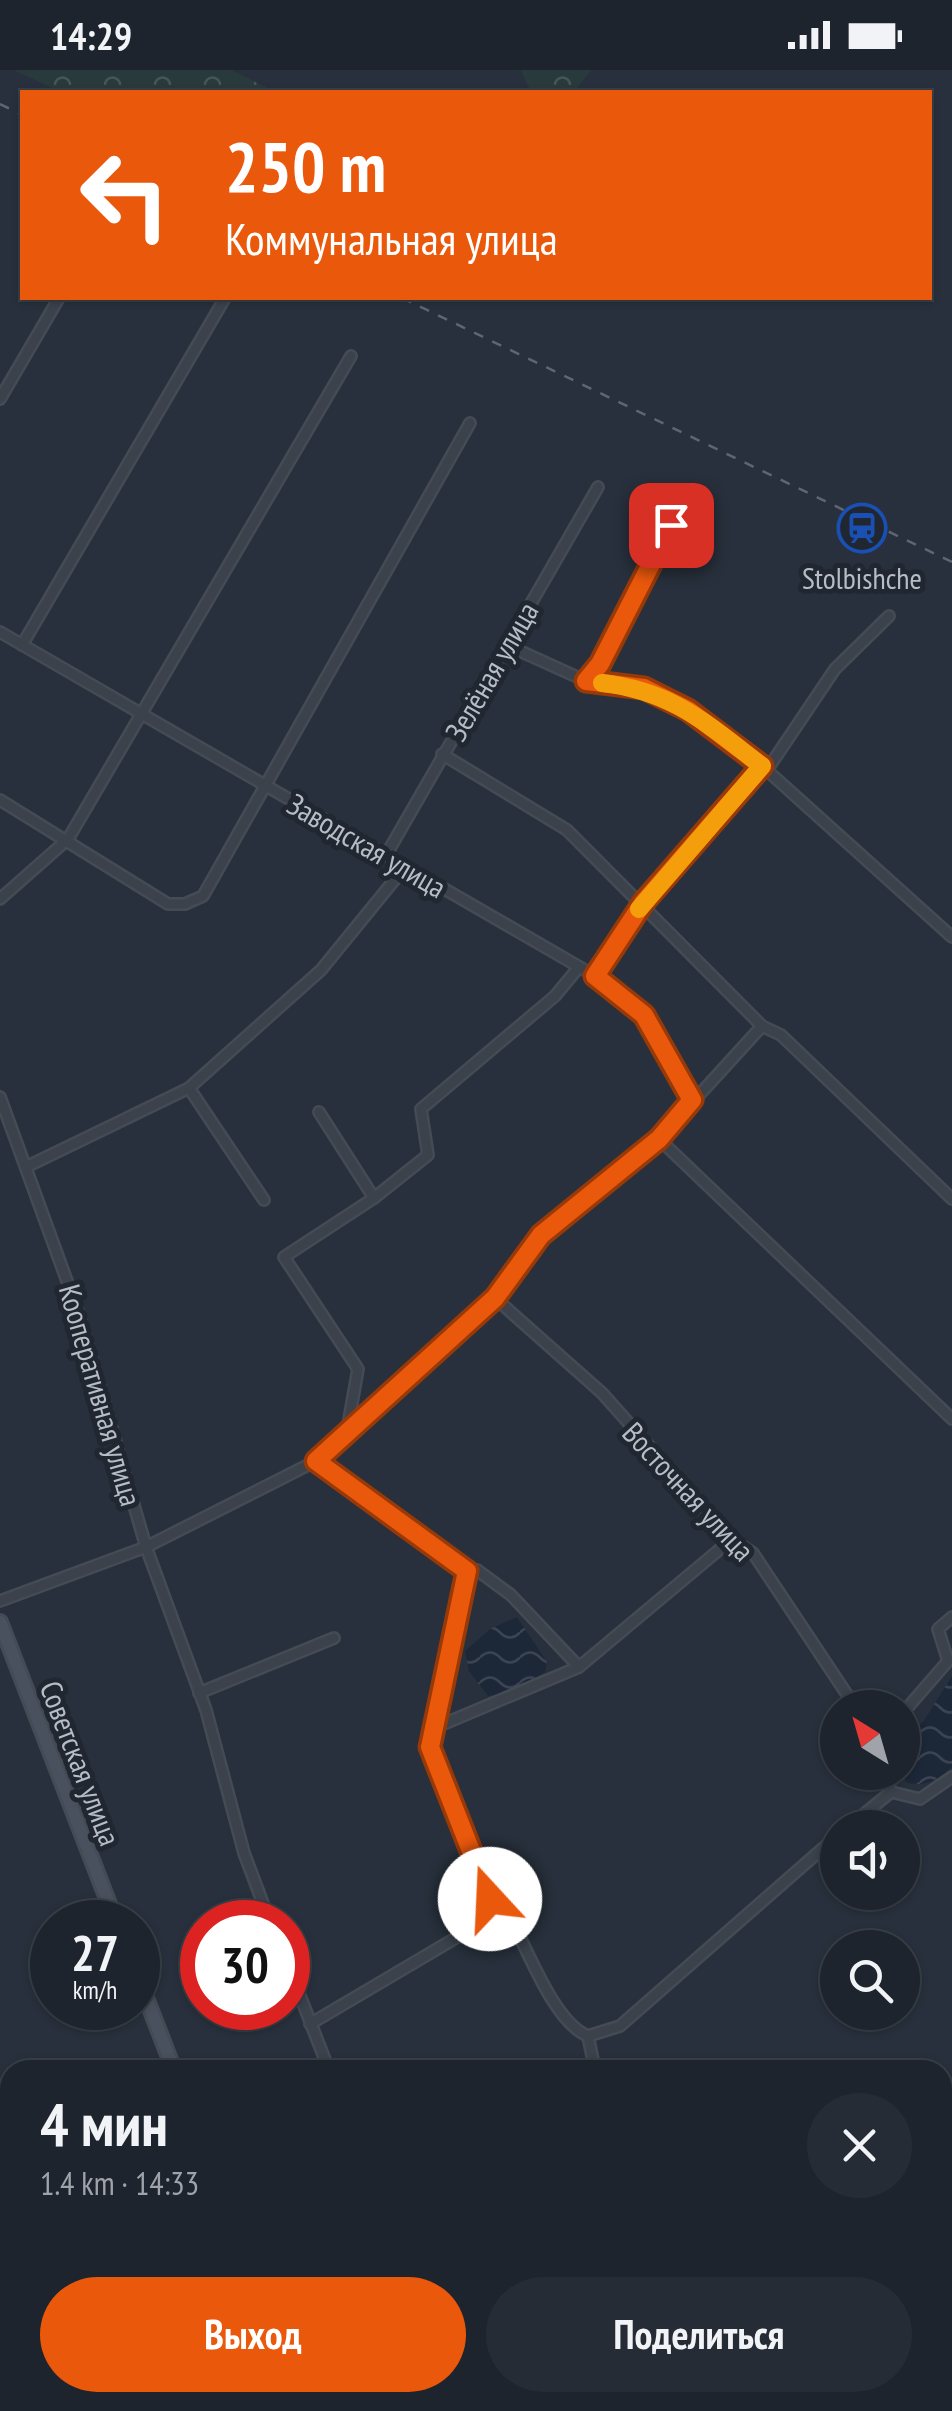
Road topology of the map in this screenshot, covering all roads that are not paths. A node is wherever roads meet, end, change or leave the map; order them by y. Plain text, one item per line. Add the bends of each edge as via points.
1 (58, 300) edge
2 (225, 300) edge
3 (351, 356) dead end
4 (0, 398) edge
5 (470, 422) dead end
6 (598, 487) dead end
7 (671, 525) dead end
8 (888, 616) dead end
9 (0, 632) edge
10 (22, 645) junction
11 (507, 645) junction
12 (586, 681) junction
13 (140, 713) junction
14 (442, 754) junction
15 (762, 766) junction
16 (263, 786) junction
17 (0, 800) edge
18 (68, 839) junction
19 (386, 855) junction
20 (405, 867) junction
21 (0, 899) edge
22 (643, 903) junction
23 (952, 937) edge
24 (579, 967) junction
25 (595, 976) junction
26 (762, 1026) junction
27 (189, 1088) junction
28 (0, 1097) edge
29 (692, 1100) junction
30 (319, 1112) dead end
31 (659, 1139) junction
32 (26, 1167) junction
33 (374, 1198) junction
34 (264, 1200) dead end
35 (952, 1200) edge
36 (495, 1298) junction
37 (952, 1420) edge
38 (346, 1434) junction
39 (316, 1461) junction
40 (732, 1539) junction
41 (146, 1547) junction
42 (467, 1571) junction
43 (0, 1602) edge
44 (952, 1616) edge
45 (0, 1622) edge
46 (334, 1638) dead end
47 (579, 1666) junction
48 (844, 1690) edge
49 (920, 1693) edge
50 (199, 1694) junction
51 (434, 1728) junction
52 (952, 1778) edge
53 (891, 1792) joint
54 (869, 1810) edge
55 (820, 1851) edge
56 (107, 1900) edge
57 (262, 1900) edge
58 (493, 1916) junction
59 (310, 2024) joint
60 (159, 2030) edge
61 (588, 2036) junction
62 (170, 2060) edge
63 (325, 2060) edge
64 (593, 2060) edge

1 - 4 street
2 - 10 street
3 - 13 street
5 - 16 street
6 - 11 street, Зелёная улица
7 - 12 street
8 - 15 street via 835,669 769,767
9 - 10 street, Заводская улица
10 - 13 street, Заводская улица
11 - 12 street
11 - 14 street, Зелёная улица
12 - 15 street via 644,688 688,710
13 - 16 street, Заводская улица
13 - 18 street
14 - 19 street, Зелёная улица
14 - 22 street via 567,830
15 - 22 street
15 - 23 street
16 - 18 street via 204,896 186,904 168,904
16 - 19 street, Заводская улица
17 - 18 street
18 - 21 street
19 - 20 street, Заводская улица
20 - 24 street, Заводская улица
20 - 27 street via 321,970
22 - 25 street
22 - 26 street
24 - 25 street, Заводская улица
24 - 33 street via 555,996 421,1109 428,1155
25 - 29 street, Заводская улица via 644,1015
26 - 29 street
26 - 35 street via 781,1035
27 - 32 street
27 - 34 street
28 - 32 street, Кооперативная улица
29 - 31 street
30 - 33 street
31 - 36 street via 541,1235
31 - 37 street
32 - 41 street, Кооперативная улица via 79,1314
33 - 38 street via 284,1257 358,1369
36 - 38 street
36 - 40 street, Восточная улица via 602,1393
38 - 39 street
39 - 41 street
39 - 42 street
40 - 47 street
40 - 48 street, Восточная улица via 753,1553
41 - 43 street
41 - 50 street, Кооперативная улица
42 - 47 street via 477,1570 511,1595
42 - 51 street
44 - 49 street via 938,1629 948,1660
45 - 56 street, Советская улица
46 - 50 street
47 - 51 street
50 - 57 street, Кооперативная улица
51 - 58 street via 430,1747 486,1882
52 - 53 street via 920,1799
53 - 54 street
55 - 61 street via 620,2026
58 - 59 street
58 - 61 street via 512,1921 562,2014
59 - 63 street
60 - 62 street
61 - 64 street

